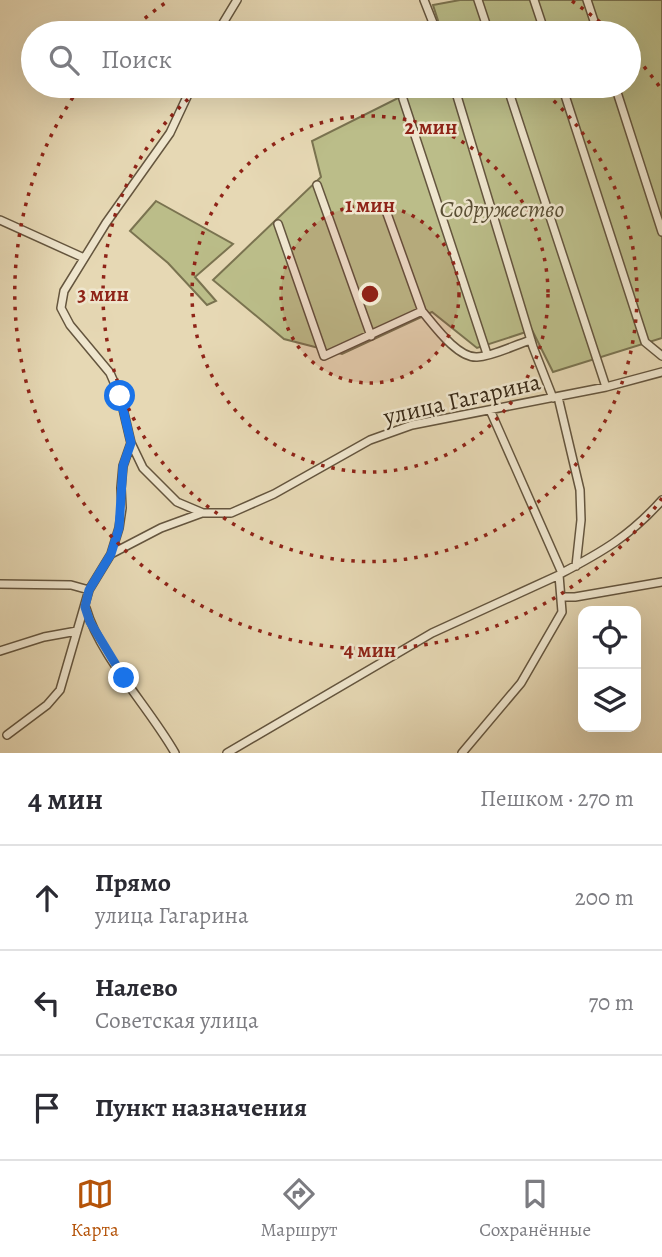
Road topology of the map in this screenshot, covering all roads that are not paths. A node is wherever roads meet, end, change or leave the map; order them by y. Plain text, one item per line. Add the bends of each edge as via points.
1 (237, 0) edge
2 (424, 0) edge
3 (478, 0) edge
4 (534, 0) edge
5 (587, 0) edge
6 (224, 21) edge
7 (432, 21) edge
8 (485, 21) edge
9 (541, 21) edge
10 (594, 21) edge
11 (186, 98) edge
12 (458, 98) edge
13 (511, 98) edge
14 (566, 98) edge
15 (619, 98) edge
16 (403, 99) dead end
17 (317, 185) dead end
18 (385, 208) dead end
19 (0, 220) edge
20 (278, 224) dead end
21 (662, 232) edge
22 (85, 258) junction
23 (422, 311) junction
24 (371, 336) junction
25 (531, 340) junction
26 (487, 354) junction
27 (662, 356) edge
28 (662, 372) edge
29 (606, 387) junction
30 (555, 397) junction
31 (490, 410) junction
32 (131, 443) junction
33 (662, 500) edge
34 (203, 513) junction
35 (111, 554) junction
36 (576, 566) junction
37 (561, 574) junction
38 (662, 582) edge
39 (0, 584) edge
40 (89, 590) junction
41 (562, 597) junction
42 (85, 607) junction
43 (77, 631) junction
44 (0, 652) edge
45 (7, 735) dead end
46 (174, 753) edge
47 (226, 753) edge
48 (462, 753) edge

1 - 6 street
2 - 7 street
3 - 8 street
4 - 9 street
5 - 10 street
11 - 22 street via 170,133
12 - 25 street
13 - 29 street
14 - 27 street via 645,342
15 - 21 street
16 - 26 street
17 - 24 street
18 - 23 street
19 - 22 street
20 - 24 street via 324,356
22 - 32 street via 64,291 61,308 69,325 110,373
23 - 24 street
23 - 26 street via 456,349 467,356
25 - 26 street
25 - 30 street
28 - 29 street, улица Гагарина
29 - 30 street, улица Гагарина
30 - 31 street, улица Гагарина
30 - 36 street via 580,490
31 - 34 street, улица Гагарина via 412,425 370,440 231,513
31 - 37 street
32 - 34 street via 143,468 177,502
32 - 35 street via 123,466 122,508
33 - 36 street via 615,544
34 - 35 street, улица Гагарина
35 - 40 street
36 - 37 street
37 - 41 street
37 - 47 street via 432,633
38 - 41 street
39 - 40 street via 71,585
40 - 42 street
41 - 48 street via 562,612 521,683
42 - 43 street
42 - 46 street via 124,678
43 - 44 street
43 - 45 street via 60,690

